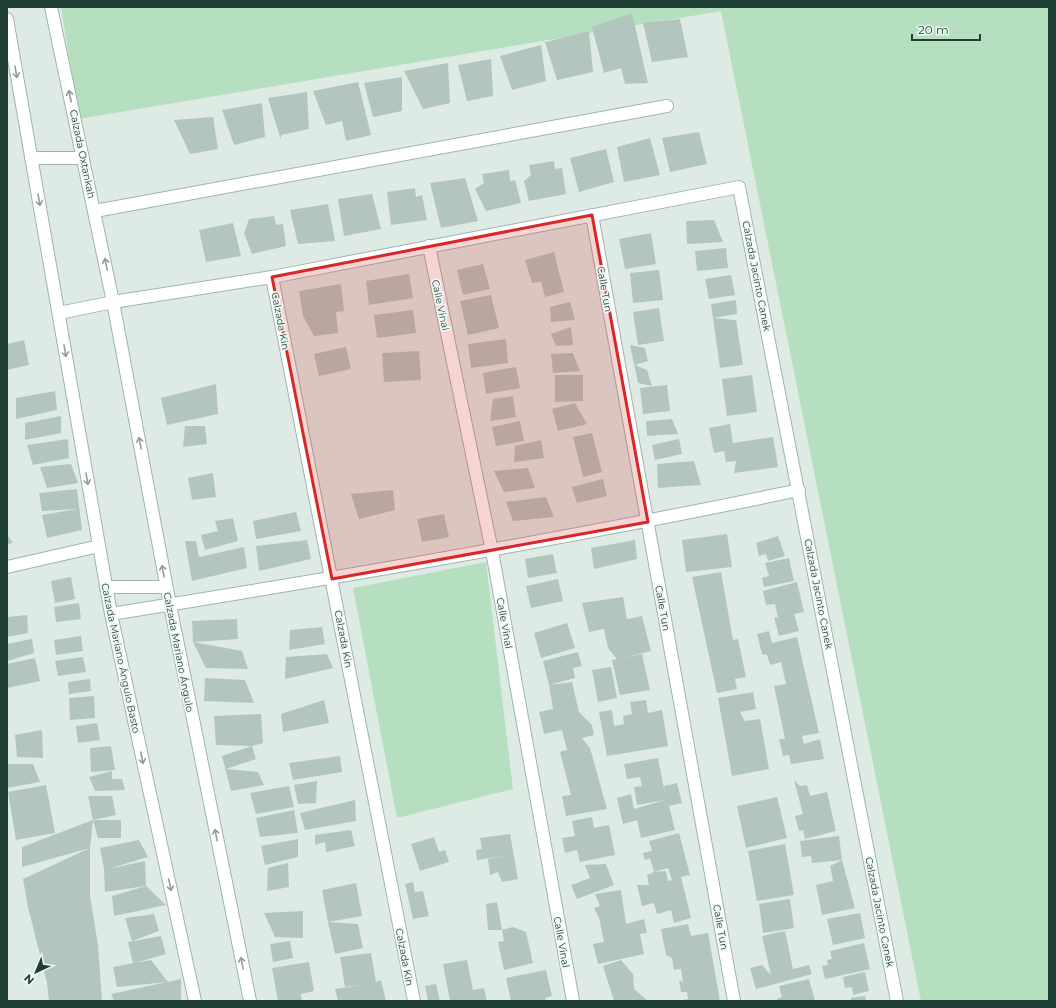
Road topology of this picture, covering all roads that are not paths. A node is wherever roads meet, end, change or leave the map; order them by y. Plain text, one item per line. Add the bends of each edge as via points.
1 (51, 7) edge
2 (7, 19) edge
3 (667, 106) dead end
4 (32, 158) junction
5 (83, 158) junction
6 (95, 211) junction
7 (592, 215) junction
8 (429, 246) junction
9 (272, 277) junction
10 (113, 302) junction
11 (59, 313) junction
12 (799, 490) junction
13 (648, 522) junction
14 (99, 546) junction
15 (492, 551) junction
16 (7, 567) edge
17 (332, 579) junction
18 (106, 587) junction
19 (166, 587) junction
20 (170, 605) junction
21 (111, 614) junction
22 (195, 1001) edge
23 (250, 1001) edge
24 (414, 1001) edge
25 (573, 1001) edge
26 (734, 1001) edge
27 (898, 1001) edge

5 -> 1 street, Calzada Oxtankah
2 -> 4 street
3 - 6 street
4 - 5 street
4 -> 11 street
5 - 6 street, Calzada Oxtankah
10 -> 6 street, Calzada Oxtankah
7 - 8 street
7 - 12 street, Calzada Jacinto Canek via 739,187
7 - 13 street, Calle Tun
8 - 9 street
8 - 15 street, Calle Vinal
9 - 10 street
9 - 17 street, Calzada Kin
10 - 11 street
19 -> 10 street, Calzada Mariano Ángulo
11 -> 14 street, Calzada Mariano Ángulo Basto
12 - 13 street
12 - 27 street, Calzada Jacinto Canek
13 - 15 street
13 - 26 street, Calle Tun
14 - 16 street
14 - 18 street, Calzada Mariano Ángulo Basto
15 - 17 street
15 - 25 street, Calle Vinal
17 - 20 street
17 - 24 street, Calzada Kin
18 - 19 street
18 - 21 street, Calzada Mariano Ángulo Basto
19 - 20 street, Calzada Mariano Ángulo
20 - 21 street
23 -> 20 street, Calzada Mariano Ángulo
21 -> 22 street, Calzada Mariano Ángulo Basto

